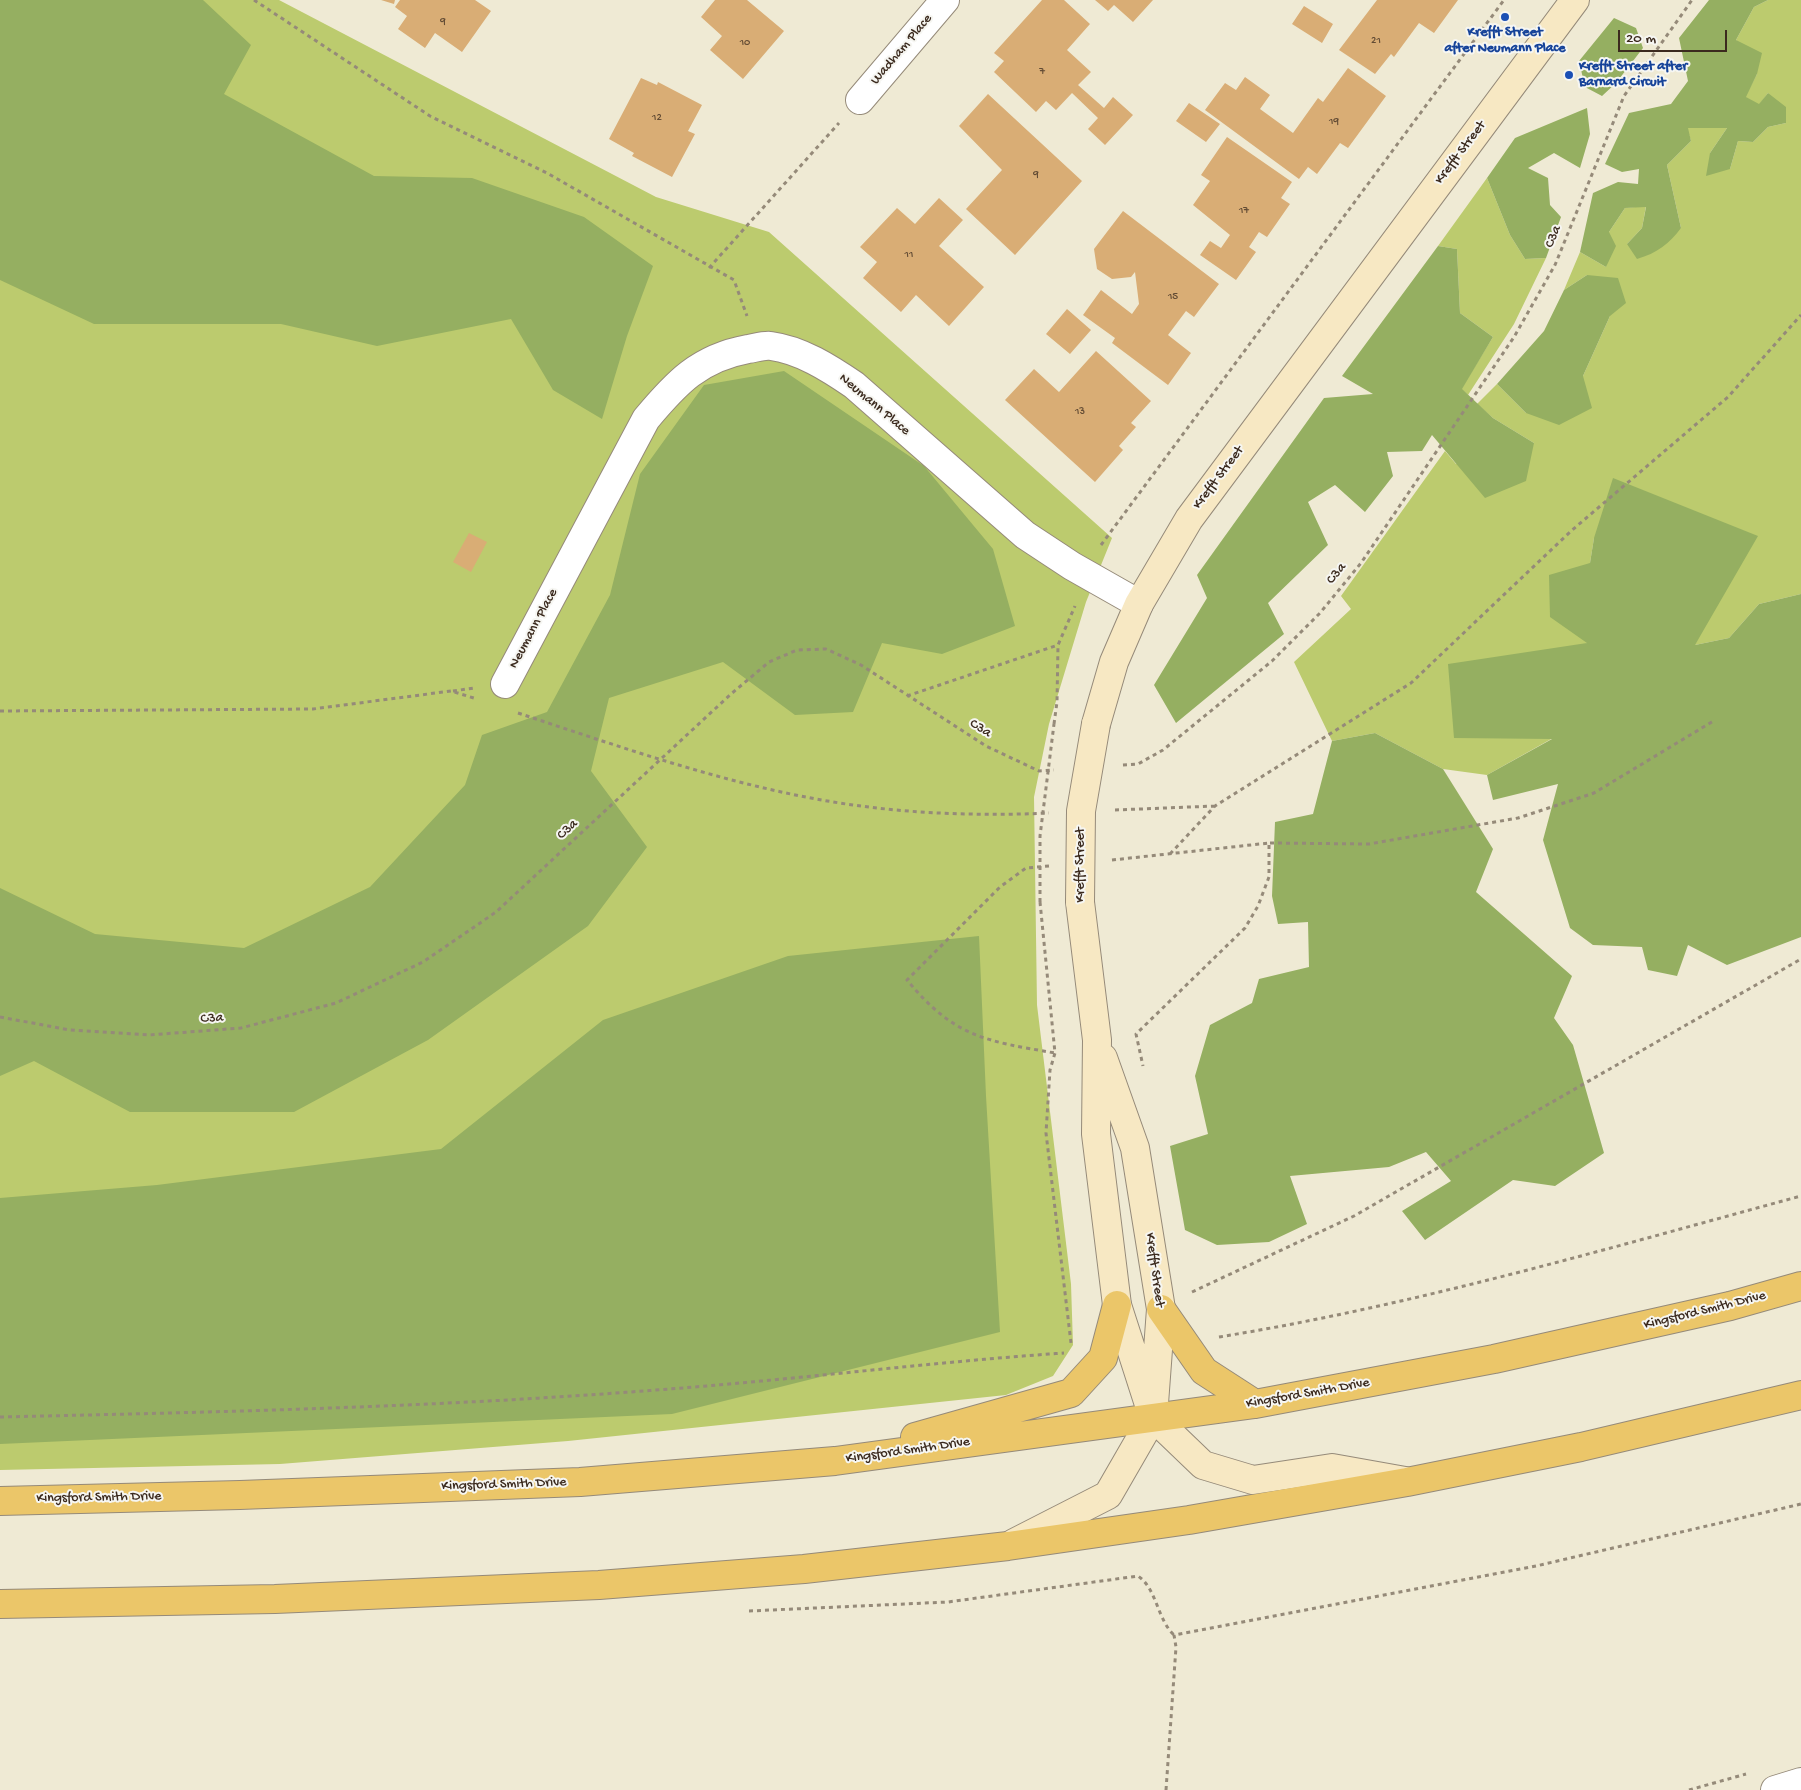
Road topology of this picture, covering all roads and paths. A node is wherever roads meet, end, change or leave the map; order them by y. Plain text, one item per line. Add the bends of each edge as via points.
1 (254, 0) edge
2 (945, 0) edge
3 (1504, 0) edge
4 (1575, 0) edge
5 (1692, 0) edge
6 (860, 100) joint
7 (709, 268) junction
8 (1801, 315) edge
9 (758, 347) junction
10 (1103, 541) dead end
11 (1139, 604) junction
12 (907, 696) junction
13 (507, 697) joint
14 (480, 700) dead end
15 (0, 711) edge
16 (1715, 720) dead end
17 (660, 760) junction
18 (1118, 765) dead end
19 (1059, 770) dead end
20 (1215, 806) junction
21 (1105, 810) dead end
22 (1055, 813) dead end
23 (1270, 843) dead end
24 (1170, 854) dead end
25 (1801, 959) edge
26 (0, 1017) edge
27 (1097, 1040) junction
28 (1801, 1196) edge
29 (1801, 1286) edge
30 (1117, 1305) junction
31 (1161, 1309) junction
32 (1181, 1338) junction
33 (1801, 1395) edge
34 (1255, 1404) junction
35 (0, 1417) edge
36 (1153, 1417) junction
37 (834, 1461) junction
38 (1407, 1482) junction
39 (0, 1501) edge
40 (1801, 1504) edge
41 (1008, 1546) junction
42 (0, 1604) edge
43 (749, 1611) dead end
44 (1174, 1635) junction
45 (1801, 1782) edge
46 (1166, 1790) edge
47 (1775, 1790) edge

1 - 7 path via 430,116 547,173
2 - 6 street, Wadham Place
3 - 10 path
4 - 11 street, Krefft Street via 1188,520
5 - 18 path, C3a via 1624,96 1555,265 1514,337 1361,563 1320,614 1272,661 1163,750 1138,764
6 - 7 path
7 - 9 path via 734,280
8 - 20 path via 1728,397 1571,531 1411,683
9 - 11 street, Neumann Place via 769,345 826,366 854,385 1025,535
9 - 13 street, Neumann Place via 709,361 673,386 646,419
11 - 27 street, Krefft Street, bridge via 1114,662 1096,724 1081,811 1080,902
12 - 17 path, C3a via 861,665 826,649 797,650 769,662
12 - 19 path, C3a via 995,750 1039,771
12 - 35 path, bridge via 1058,645 1057,702 1040,836 1040,902 1055,1052 1050,1070 1046,1133 1072,1352 659,1390 350,1408
13 - 17 path
14 - 15 path via 452,691 313,709
16 - 23 path via 1594,793 1518,818 1370,844
17 - 22 path via 775,790 852,805 996,815
17 - 26 path, C3a via 496,912 423,962 336,1003 241,1028 149,1035 70,1030
20 - 21 path
20 - 24 path
25 - 31 path via 1354,1216
27 - 30 street, Krefft Street via 1096,1134
27 - 31 street, Krefft Street via 1135,1148
28 - 32 path via 1503,1277 1271,1328 1203,1340
29 - 34 main road, Kingsford Smith Drive via 1730,1306 1494,1359
30 - 36 street, Krefft Street
30 - 37 main road via 1104,1358 1070,1393
31 - 32 main road
31 - 36 street, Krefft Street
32 - 34 main road via 1204,1372
33 - 38 main road via 1581,1447
34 - 36 main road, Kingsford Smith Drive
36 - 37 main road, Kingsford Smith Drive
36 - 38 street, Krefft Street via 1203,1465 1253,1480 1332,1468
36 - 41 street, Krefft Street via 1108,1495
37 - 39 main road, Kingsford Smith Drive via 580,1482
38 - 41 main road via 1189,1520
40 - 44 path via 1536,1566
41 - 42 main road via 804,1569 599,1585 275,1599
43 - 44 path via 948,1602 1138,1576 1145,1581 1166,1627
44 - 46 path via 1176,1647
45 - 47 street

